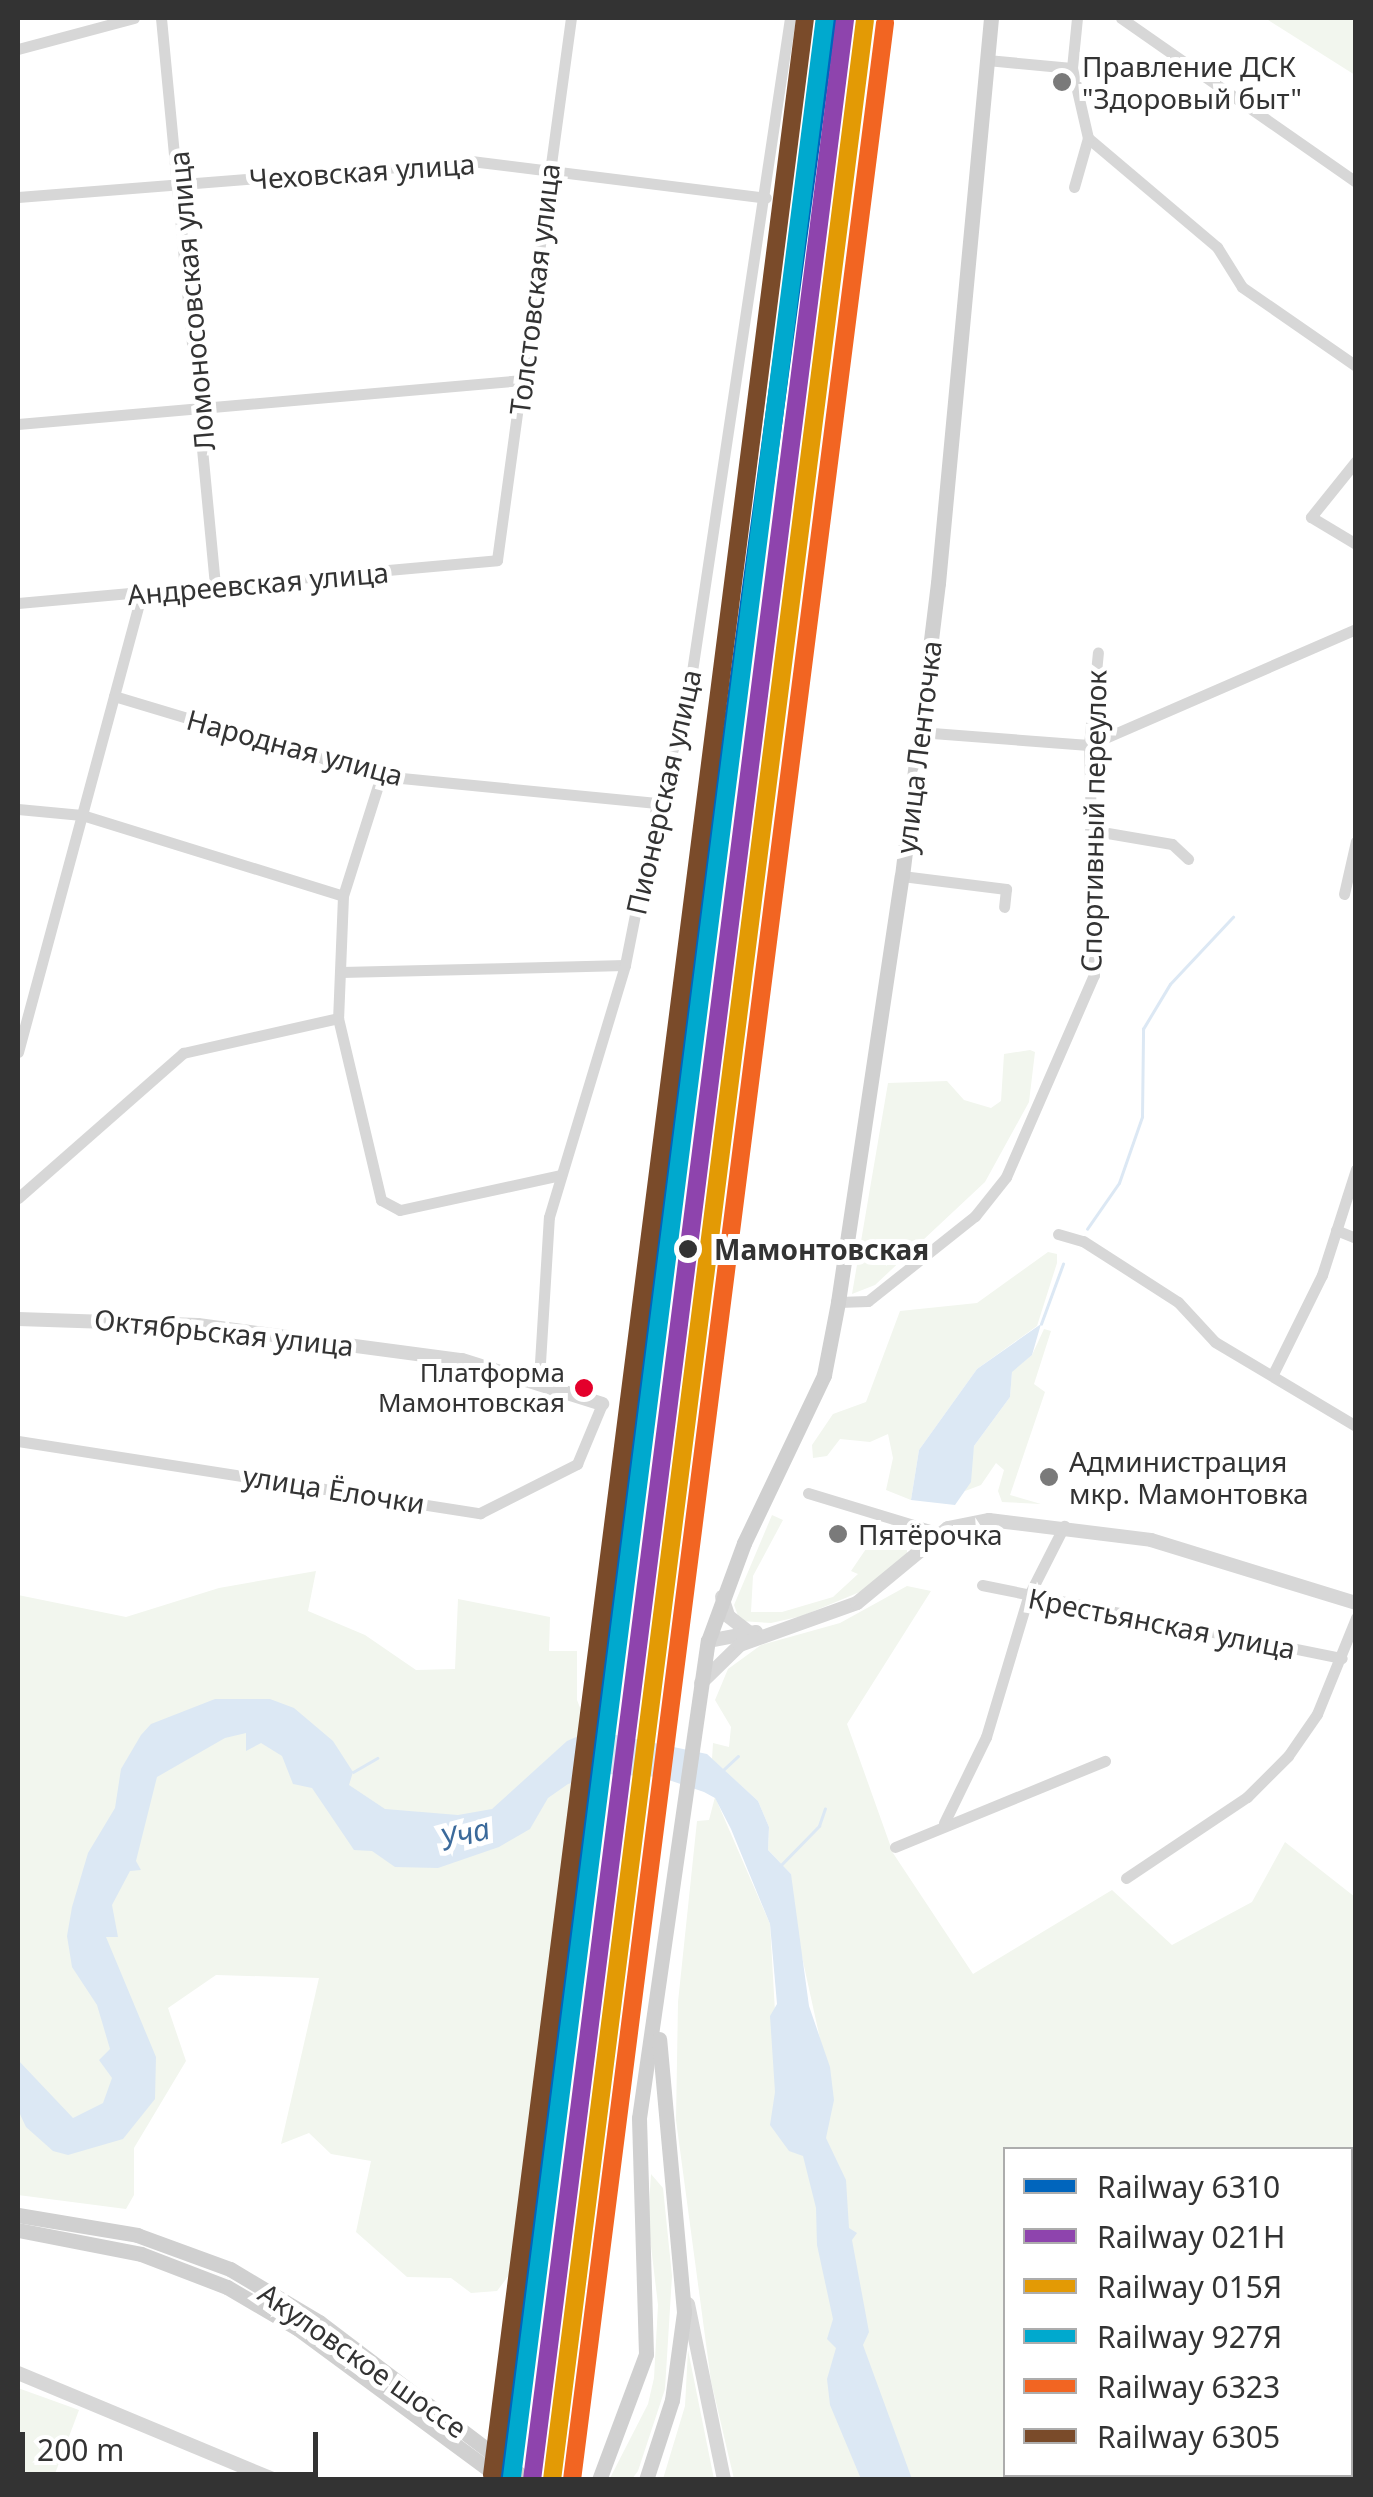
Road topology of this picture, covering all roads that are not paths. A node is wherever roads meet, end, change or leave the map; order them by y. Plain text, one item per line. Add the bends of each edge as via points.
1 (134, 18) edge
2 (161, 18) edge
3 (572, 18) edge
4 (790, 18) edge
5 (991, 18) edge
6 (1077, 18) edge
7 (1121, 18) edge
8 (18, 49) edge
9 (987, 60) junction
10 (1072, 68) junction
11 (1088, 138) junction
12 (549, 169) junction
13 (179, 182) junction
14 (1356, 182) edge
15 (1074, 186) dead end
16 (18, 197) edge
17 (766, 198) junction
18 (1356, 366) edge
19 (523, 380) junction
20 (202, 408) junction
21 (18, 424) edge
22 (1356, 461) edge
23 (1356, 544) edge
24 (497, 560) joint
25 (214, 585) junction
26 (142, 592) junction
27 (18, 603) edge
28 (1356, 629) edge
29 (1098, 652) dead end
30 (114, 696) junction
31 (919, 732) junction
32 (1089, 745) junction
33 (381, 776) junction
34 (657, 804) junction
35 (18, 809) edge
36 (82, 815) junction
37 (1090, 830) junction
38 (1355, 844) edge
39 (1188, 860) dead end
40 (902, 876) junction
41 (1344, 894) dead end
42 (342, 896) junction
43 (1004, 907) dead end
44 (625, 965) junction
45 (340, 972) junction
46 (338, 1018) junction
47 (18, 1052) edge
48 (1356, 1169) edge
49 (561, 1175) junction
50 (18, 1198) edge
51 (1336, 1230) junction
52 (1058, 1234) dead end
53 (1356, 1238) edge
54 (838, 1302) junction
55 (18, 1319) edge
56 (1273, 1374) junction
57 (539, 1380) junction
58 (602, 1404) joint
59 (1356, 1426) edge
60 (18, 1441) edge
61 (808, 1493) dead end
62 (1064, 1526) junction
63 (940, 1534) junction
64 (982, 1585) dead end
65 (722, 1596) junction
66 (1028, 1597) junction
67 (1356, 1603) edge
68 (1356, 1618) edge
69 (776, 1630) junction
70 (751, 1633) junction
71 (708, 1641) junction
72 (740, 1645) junction
73 (1342, 1658) junction
74 (700, 1683) junction
75 (1105, 1761) dead end
76 (944, 1823) junction
77 (895, 1847) dead end
78 (1126, 1878) dead end
79 (660, 1995) junction
80 (18, 2215) edge
81 (18, 2230) edge
82 (682, 2278) junction
83 (18, 2373) edge
84 (275, 2480) edge
85 (503, 2480) edge
86 (526, 2480) edge
87 (599, 2480) edge
88 (646, 2480) edge
89 (724, 2480) edge

1 - 8 street
2 - 13 street, Ломоносовская улица
3 - 12 street, Толстовская улица
4 - 17 street, Пионерская улица
5 - 9 main road, улица Ленточка
6 - 10 street
7 - 14 street
9 - 10 street
9 - 31 main road, улица Ленточка
10 - 11 street
11 - 15 street
11 - 18 street via 1216,247 1242,287
12 - 13 street, Чеховская улица via 471,160
12 - 17 street, Чеховская улица
12 - 19 street, Толстовская улица
13 - 16 street, Чеховская улица
13 - 20 street, Ломоносовская улица
17 - 34 street, Пионерская улица via 688,698
19 - 20 street
19 - 24 street, Толстовская улица
20 - 21 street
20 - 25 street, Ломоносовская улица
22 - 23 street via 1311,516
24 - 25 street, Андреевская улица
25 - 26 street, Андреевская улица
26 - 27 street, Андреевская улица
26 - 30 street
28 - 32 street
29 - 32 street, Спортивный переулок
30 - 33 street, Народная улица
30 - 36 street
31 - 32 street
31 - 40 main road, улица Ленточка
32 - 37 street, Спортивный переулок
33 - 34 street, Народная улица
33 - 42 street
34 - 44 street, Пионерская улица
35 - 36 street
36 - 42 street
36 - 47 street
37 - 39 street via 1172,844
37 - 54 street, Спортивный переулок via 1094,975 1006,1178 975,1216 868,1301
38 - 41 street
40 - 43 street via 1006,889
40 - 54 main road, улица Ленточка
42 - 45 street
44 - 45 street
44 - 49 street, Пионерская улица
45 - 46 street
46 - 49 street via 366,1151 388,1208
46 - 50 street via 183,1053
48 - 51 street
49 - 57 street, Пионерская улица via 549,1217
51 - 53 street
51 - 56 street via 1322,1275
52 - 56 street via 1083,1241 1178,1302 1215,1342
54 - 65 main road, улица Ленточка via 824,1376
55 - 57 street, Октябрьская улица via 198,1325 462,1360
56 - 59 street
57 - 58 street, Октябрьская улица
58 - 60 street, улица Ёлочки via 577,1464 480,1513
61 - 63 street
62 - 63 street via 989,1520
62 - 66 street
62 - 67 street via 1151,1540
63 - 69 street via 869,1596
64 - 66 street, Крестьянская улица
65 - 70 street via 728,1616
65 - 71 main road, улица Ленточка
66 - 73 street, Крестьянская улица
66 - 76 street via 986,1737
68 - 73 street
69 - 70 street
69 - 72 street
70 - 71 street
71 - 72 street
71 - 74 main road, улица Ленточка
72 - 74 street
73 - 78 street via 1318,1714 1288,1756 1247,1797
74 - 79 main road, улица Ленточка
75 - 76 street
76 - 77 street
79 - 82 main road via 660,2094
79 - 87 main road via 637,2151 646,2354
80 - 86 main road, Акуловское шоссе via 137,2235 230,2269 319,2322
81 - 85 main road, Акуловское шоссе via 141,2254 227,2287 298,2328
82 - 88 main road via 672,2400
82 - 89 street
83 - 84 street

